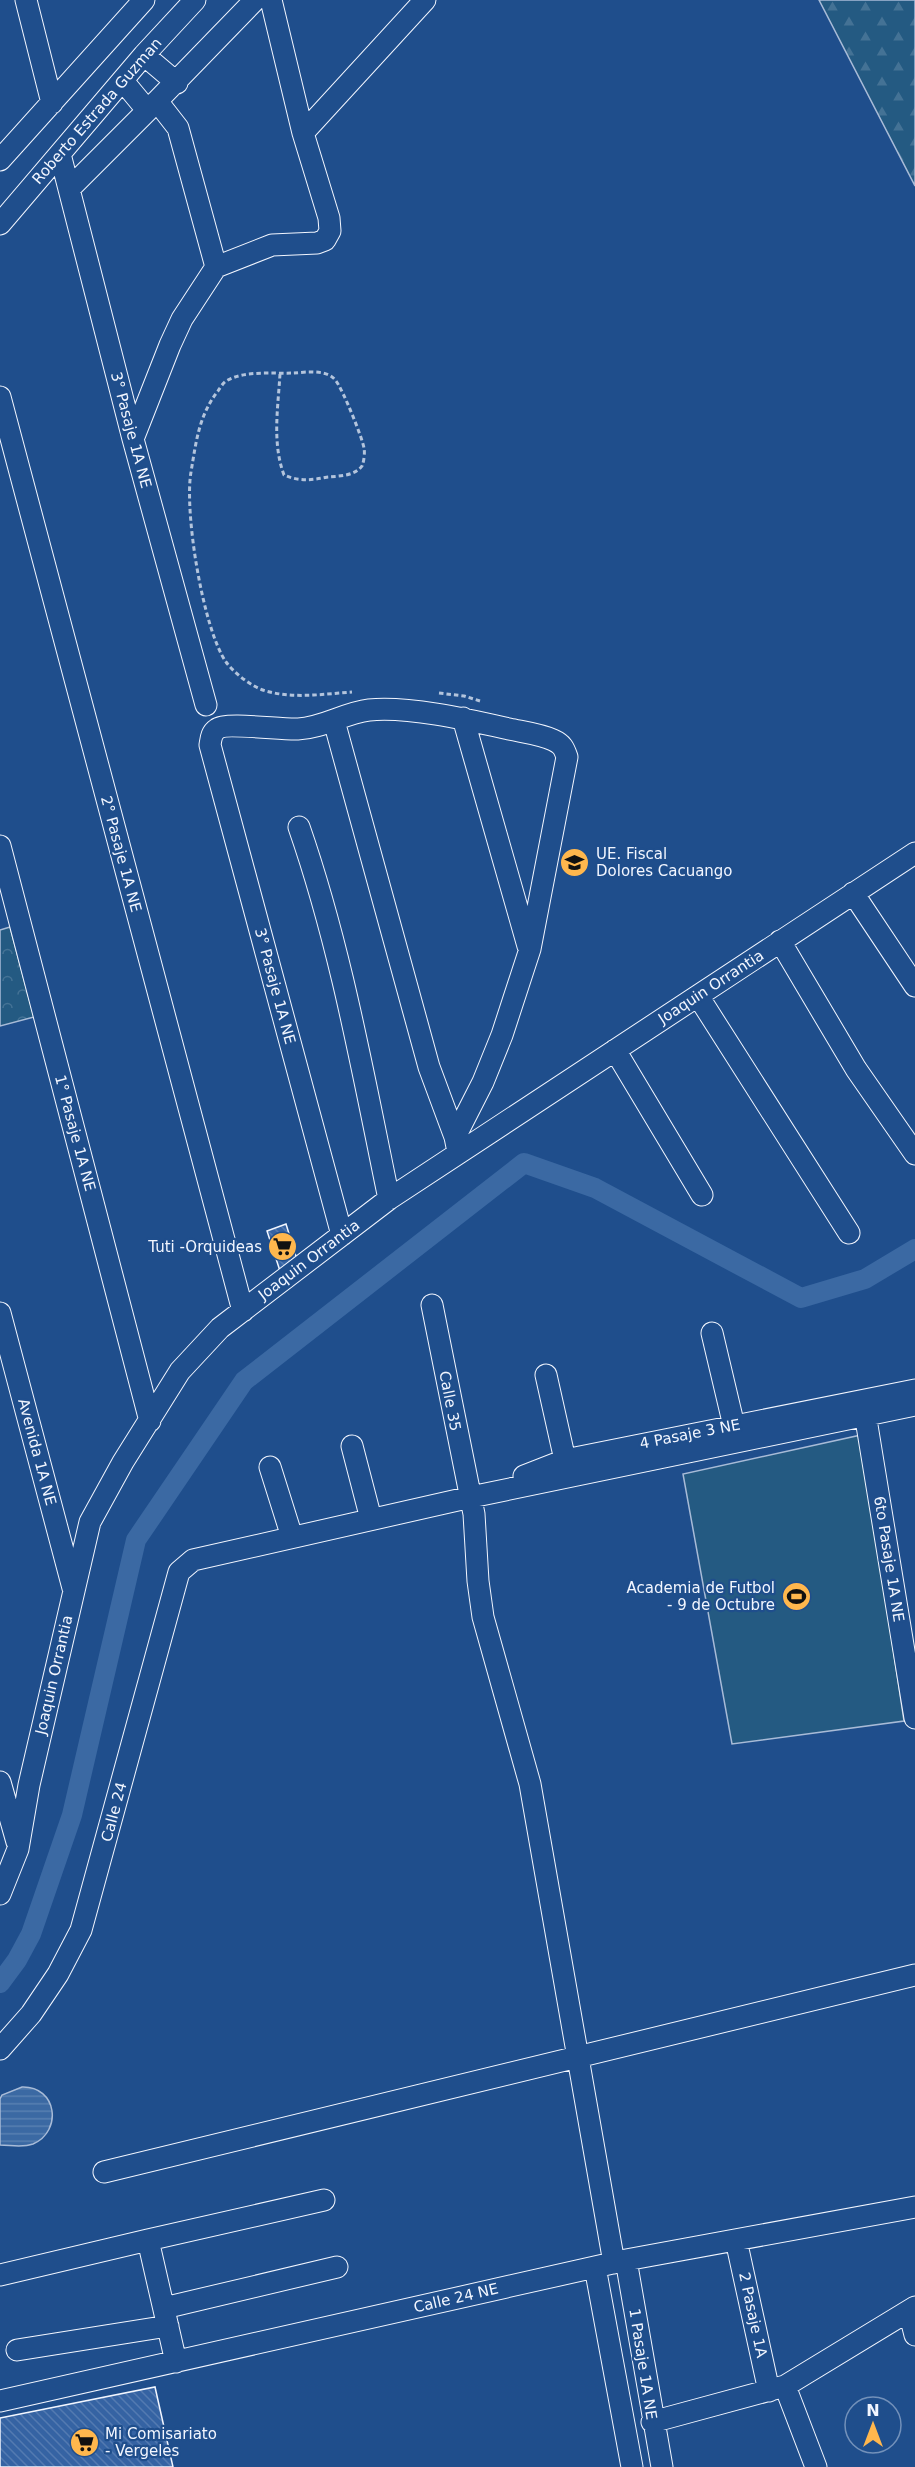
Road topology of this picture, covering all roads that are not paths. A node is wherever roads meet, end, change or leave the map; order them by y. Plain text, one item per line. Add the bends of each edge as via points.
1 (26, 0) edge
2 (144, 0) edge
3 (195, 0) edge
4 (255, 0) edge
5 (272, 0) edge
6 (425, 0) edge
7 (144, 55) junction
8 (123, 81) junction
9 (177, 84) junction
10 (52, 103) junction
11 (152, 106) junction
12 (303, 133) junction
13 (60, 154) junction
14 (0, 160) edge
15 (69, 189) junction
16 (0, 224) edge
17 (216, 267) junction
18 (0, 398) edge
19 (133, 439) junction
20 (206, 705) dead end
21 (463, 718) junction
22 (334, 721) junction
23 (299, 827) dead end
24 (0, 846) edge
25 (915, 853) edge
26 (854, 894) junction
27 (780, 941) junction
28 (530, 949) junction
29 (915, 986) edge
30 (698, 996) junction
31 (615, 1050) junction
32 (457, 1145) junction
33 (915, 1154) edge
34 (702, 1195) dead end
35 (389, 1199) junction
36 (849, 1233) dead end
37 (342, 1235) junction
38 (432, 1305) dead end
39 (243, 1311) junction
40 (0, 1313) edge
41 (712, 1333) dead end
42 (546, 1375) dead end
43 (915, 1390) edge
44 (915, 1405) edge
45 (864, 1408) junction
46 (150, 1421) junction
47 (734, 1426) junction
48 (352, 1446) dead end
49 (565, 1460) junction
50 (270, 1467) dead end
51 (471, 1497) junction
52 (371, 1519) junction
53 (292, 1537) junction
54 (193, 1560) joint
55 (74, 1591) junction
56 (915, 1718) edge
57 (0, 1782) edge
58 (18, 1849) junction
59 (0, 1894) edge
60 (915, 1975) edge
61 (0, 2049) edge
62 (578, 2059) junction
63 (104, 2172) dead end
64 (324, 2200) dead end
65 (915, 2207) edge
66 (148, 2240) junction
67 (736, 2240) junction
68 (612, 2264) junction
69 (337, 2267) dead end
70 (0, 2275) edge
71 (912, 2309) edge
72 (166, 2317) junction
73 (915, 2335) edge
74 (17, 2350) dead end
75 (176, 2362) junction
76 (777, 2388) junction
77 (0, 2402) edge
78 (652, 2422) junction
79 (632, 2467) edge
80 (662, 2467) edge
81 (816, 2467) edge

1 - 10 street
2 - 10 street
3 - 7 street, Roberto Estrada Guzman
4 - 9 street
5 - 12 street
6 - 12 street
7 - 8 street, Roberto Estrada Guzman
7 - 9 street
8 - 11 street
8 - 13 street, Roberto Estrada Guzman
9 - 11 street
10 - 14 street
11 - 15 street
11 - 17 street via 178,128
12 - 17 street via 329,218 326,240 272,245
13 - 15 street, 3° Pasaje 1A NE
13 - 16 street, Roberto Estrada Guzman
15 - 19 street, 3° Pasaje 1A NE
17 - 19 street via 182,320
18 - 39 street, 2° Pasaje 1A NE
19 - 20 street, 3° Pasaje 1A NE
21 - 22 street via 383,709 354,712
21 - 28 street
21 - 28 street via 554,741 564,747 567,757
22 - 32 street via 429,1067
22 - 37 street, 3° Pasaje 1A NE via 300,729 226,725 217,728 210,745
23 - 35 street via 320,887 345,984
24 - 46 street, 1° Pasaje 1A NE
25 - 26 street, Joaquin Orrantia
26 - 27 street, Joaquin Orrantia
26 - 29 street
27 - 30 street, Joaquin Orrantia
27 - 33 street via 856,1069
28 - 32 street via 502,1035
30 - 31 street, Joaquin Orrantia
30 - 36 street
31 - 32 street, Joaquin Orrantia
31 - 34 street
32 - 35 street, Joaquin Orrantia
35 - 37 street, Joaquin Orrantia
37 - 39 street, Joaquin Orrantia
38 - 51 street, Calle 35
39 - 46 street, Joaquin Orrantia via 219,1328 180,1371
40 - 55 street, Avenida 1A NE
41 - 47 street
42 - 49 street
43 - 45 street, 4 Pasaje 3 NE
44 - 45 street, 4 Pasaje 3 NE
45 - 47 street, 4 Pasaje 3 NE
45 - 51 street, 4 Pasaje 3 NE
45 - 56 street, 6to Pasaje 1A NE
46 - 55 street, Joaquin Orrantia via 90,1522
47 - 49 street, 4 Pasaje 3 NE
48 - 52 street
49 - 51 street, 4 Pasaje 3 NE
50 - 53 street
51 - 52 street, 4 Pasaje 3 NE
51 - 62 street, Calle 35 via 483,1617 530,1784
52 - 53 street, 4 Pasaje 3 NE
53 - 54 street, 4 Pasaje 3 NE
54 - 61 street, Calle 24 via 179,1572 81,1930 31,2014
55 - 58 street, Joaquin Orrantia
57 - 58 street
58 - 59 street, Joaquin Orrantia
60 - 62 street
62 - 63 street
62 - 68 street, Calle 35
64 - 66 street
65 - 67 street, Calle 24 NE
66 - 70 street
66 - 72 street
67 - 68 street, Calle 24 NE
67 - 76 street, 2 Pasaje 1A
68 - 75 street, Calle 24 NE
68 - 78 street, 1 Pasaje 1A NE
68 - 79 street, 1 Pasaje 1A NE
69 - 72 street
71 - 73 street
71 - 76 street
72 - 74 street
72 - 75 street
75 - 77 street, Calle 24 NE
76 - 78 street
76 - 81 street, 2 Pasaje 1A
78 - 80 street, 1 Pasaje 1A NE

